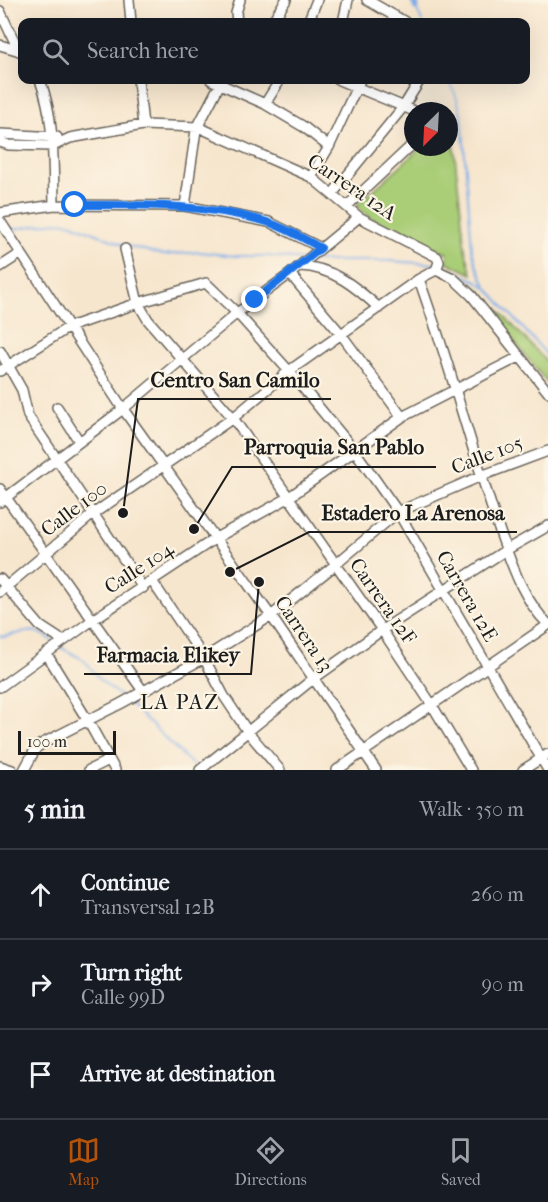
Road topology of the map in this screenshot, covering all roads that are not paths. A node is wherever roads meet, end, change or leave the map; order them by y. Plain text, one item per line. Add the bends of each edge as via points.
1 (129, 0) edge
2 (240, 0) edge
3 (286, 0) edge
4 (317, 0) edge
5 (348, 0) edge
6 (367, 0) edge
7 (0, 11) edge
8 (131, 18) edge
9 (237, 18) edge
10 (275, 18) edge
11 (310, 18) edge
12 (344, 18) edge
13 (398, 18) edge
14 (0, 45) edge
15 (18, 45) edge
16 (18, 50) edge
17 (42, 84) edge
18 (138, 84) edge
19 (216, 84) edge
20 (223, 84) edge
21 (278, 84) edge
22 (359, 84) edge
23 (361, 84) edge
24 (417, 84) edge
25 (406, 102) edge
26 (265, 105) junction
27 (404, 105) joint
28 (143, 125) junction
29 (197, 129) junction
30 (0, 134) edge
31 (53, 141) junction
32 (0, 142) edge
33 (329, 147) junction
34 (404, 152) edge
35 (311, 177) junction
36 (333, 194) junction
37 (54, 205) junction
38 (185, 206) junction
39 (347, 206) junction
40 (0, 213) edge
41 (358, 217) junction
42 (2, 225) edge
43 (321, 248) junction
44 (125, 249) dead end
45 (20, 254) junction
46 (304, 262) junction
47 (437, 266) junction
48 (0, 267) edge
49 (290, 274) junction
50 (419, 279) junction
51 (138, 303) junction
52 (378, 308) junction
53 (237, 313) junction
54 (69, 327) junction
55 (341, 334) junction
56 (0, 351) edge
57 (519, 357) junction
58 (181, 360) junction
59 (9, 365) junction
60 (0, 371) edge
61 (289, 371) junction
62 (455, 388) junction
63 (548, 392) edge
64 (57, 406) dead end
65 (123, 409) junction
66 (402, 417) junction
67 (233, 418) junction
68 (79, 441) junction
69 (355, 451) junction
70 (548, 451) edge
71 (56, 459) junction
72 (164, 465) junction
73 (481, 476) junction
74 (0, 489) edge
75 (288, 498) junction
76 (3, 500) edge
77 (398, 512) junction
78 (93, 514) junction
79 (548, 526) edge
80 (216, 538) junction
81 (506, 550) junction
82 (45, 554) junction
83 (335, 565) junction
84 (152, 581) junction
85 (2, 586) edge
86 (142, 588) junction
87 (444, 591) junction
88 (271, 616) junction
89 (94, 619) junction
90 (548, 625) edge
91 (382, 630) junction
92 (56, 646) junction
93 (204, 658) junction
94 (488, 667) junction
95 (313, 679) junction
96 (0, 687) edge
97 (143, 691) junction
98 (432, 705) junction
99 (88, 720) junction
100 (248, 732) junction
101 (363, 752) junction
102 (545, 756) edge
103 (109, 760) junction
104 (0, 766) edge
105 (202, 769) edge
106 (12, 770) edge
107 (24, 770) edge
108 (89, 770) edge
109 (115, 770) edge
110 (280, 770) edge
111 (337, 770) edge
112 (376, 770) edge
113 (471, 770) edge
114 (523, 770) edge
115 (548, 770) edge

1 - 8 street
2 - 9 street
3 - 10 street
4 - 11 street
5 - 12 street
6 - 13 street
7 - 15 street
14 - 16 street
17 - 31 street
18 - 28 street
19 - 29 street
20 - 26 street
21 - 26 street
22 - 33 street
23 - 27 street
24 - 25 street
26 - 33 street via 304,127
27 - 36 street
28 - 29 street, Carrera 12A
28 - 31 street, Carrera 12A
29 - 35 street, Carrera 12A
29 - 38 street
30 - 31 street, Carrera 12A
31 - 32 street, Carrera 12A via 9,145
31 - 37 street
33 - 35 street
34 - 39 street
35 - 36 street, Carrera 12A
36 - 39 street, Carrera 12A
37 - 38 street
37 - 40 street
38 - 43 street via 268,222
39 - 41 street, Carrera 12A
41 - 43 street
41 - 47 street, Carrera 12A via 429,252 437,257
42 - 45 street, Carrera 13
43 - 46 street
44 - 51 street, Carrera 12F
45 - 48 street
45 - 54 street, Carrera 13
46 - 49 street
46 - 52 street via 351,284
47 - 50 street, Calle 100
47 - 57 street, Carrera 12A via 472,296
49 - 53 street
49 - 55 street
50 - 52 street, Calle 100
50 - 62 street
51 - 53 street, Carrera 12E via 206,283
51 - 54 street
51 - 58 street, Carrera 12F
52 - 55 street, Calle 100
53 - 58 street
53 - 61 street, Carrera 12E
54 - 59 street
54 - 65 street, Carrera 13
55 - 61 street, Calle 100
55 - 66 street
56 - 59 street
57 - 62 street, Calle 104
57 - 63 street, Carrera 12A
58 - 65 street
58 - 67 street, Carrera 12F
59 - 60 street
59 - 71 street via 22,390 28,416
61 - 67 street, Calle 100
61 - 69 street, Carrera 12E
62 - 66 street, Calle 104
62 - 73 street
64 - 68 street
65 - 68 street
65 - 72 street, Carrera 13
66 - 69 street, Calle 104
67 - 72 street, Calle 100
67 - 75 street, Carrera 12F
68 - 71 street
69 - 75 street, Calle 104
69 - 77 street, Carrera 12E
70 - 73 street, Calle 105
71 - 76 street
71 - 78 street
72 - 78 street, Calle 100
72 - 80 street, Carrera 13
73 - 77 street, Calle 105
73 - 81 street
74 - 76 street
75 - 80 street, Calle 104
75 - 83 street, Carrera 12F
76 - 82 street
77 - 83 street, Calle 105
77 - 87 street, Carrera 12E
78 - 82 street, Calle 100
78 - 86 street
79 - 81 street
80 - 84 street, Calle 104
80 - 88 street, Carrera 13
81 - 87 street
81 - 90 street via 528,600
82 - 85 street, Calle 100
82 - 89 street
83 - 88 street, Calle 105
83 - 91 street, Carrera 12F
84 - 86 street, Calle 104
84 - 93 street
85 - 92 street
86 - 89 street, Calle 104
87 - 91 street
87 - 94 street, Carrera 12E
88 - 93 street, Calle 105
88 - 95 street, Carrera 13
89 - 92 street, Calle 104
89 - 97 street
90 - 94 street
91 - 95 street
91 - 98 street, Carrera 12F
92 - 96 street, Calle 104
92 - 99 street
93 - 97 street, Calle 105
93 - 100 street
94 - 98 street
94 - 102 street, Carrera 12E
95 - 100 street
95 - 101 street, Carrera 13
97 - 99 street, Calle 105
98 - 101 street
98 - 113 street, Carrera 12F
99 - 103 street
99 - 107 street, Calle 105 via 36,748
100 - 105 street
100 - 110 street
101 - 111 street
101 - 112 street, Carrera 13
102 - 114 street
102 - 115 street, Carrera 12E
103 - 108 street
103 - 109 street
104 - 106 street

